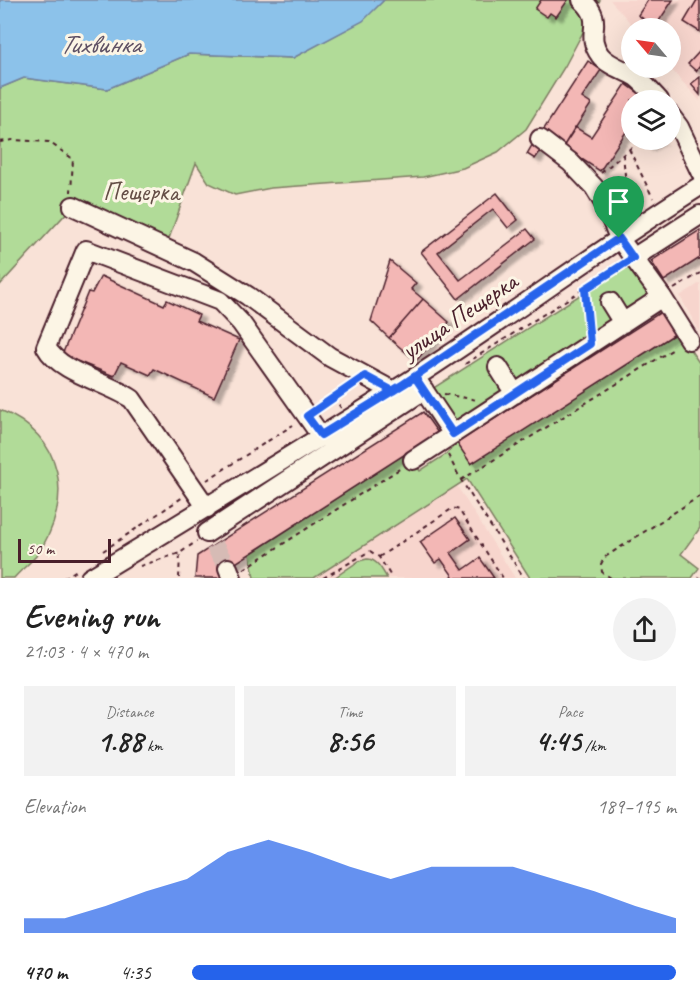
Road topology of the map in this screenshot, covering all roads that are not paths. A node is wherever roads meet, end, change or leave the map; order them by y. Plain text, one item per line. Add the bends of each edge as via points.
1 (582, 0) edge
2 (649, 90) edge
3 (681, 131) edge
4 (540, 139) dead end
5 (700, 171) edge
6 (700, 186) edge
7 (74, 206) road end
8 (700, 215) edge
9 (619, 238) junction
10 (633, 258) junction
11 (662, 297) junction
12 (610, 302) dead end
13 (623, 323) junction
14 (689, 340) road end
15 (498, 367) dead end
16 (419, 383) junction
17 (393, 391) junction
18 (514, 394) junction
19 (321, 435) junction
20 (447, 438) junction
21 (413, 460) road end
22 (202, 511) junction
23 (87, 572) edge

1 - 2 street via 595,18 594,46 602,58 637,78
3 - 5 street
4 - 9 street via 590,183 605,205
6 - 9 street, улица Пещерка
7 - 17 street via 194,262 248,296 330,357
8 - 10 street
9 - 10 street
9 - 16 street, улица Пещерка
10 - 11 street
11 - 13 street
11 - 14 street
12 - 13 street
13 - 18 street
15 - 18 street
16 - 17 street, улица Пещерка
16 - 20 street
16 - 22 street via 211,539
17 - 19 street, улица Пещерка
18 - 20 street
19 - 22 street, улица Пещерка
19 - 22 street via 241,322 220,301 86,250 46,347 51,357 63,365 132,399 194,489
20 - 21 street
22 - 23 street, улица Пещерка

